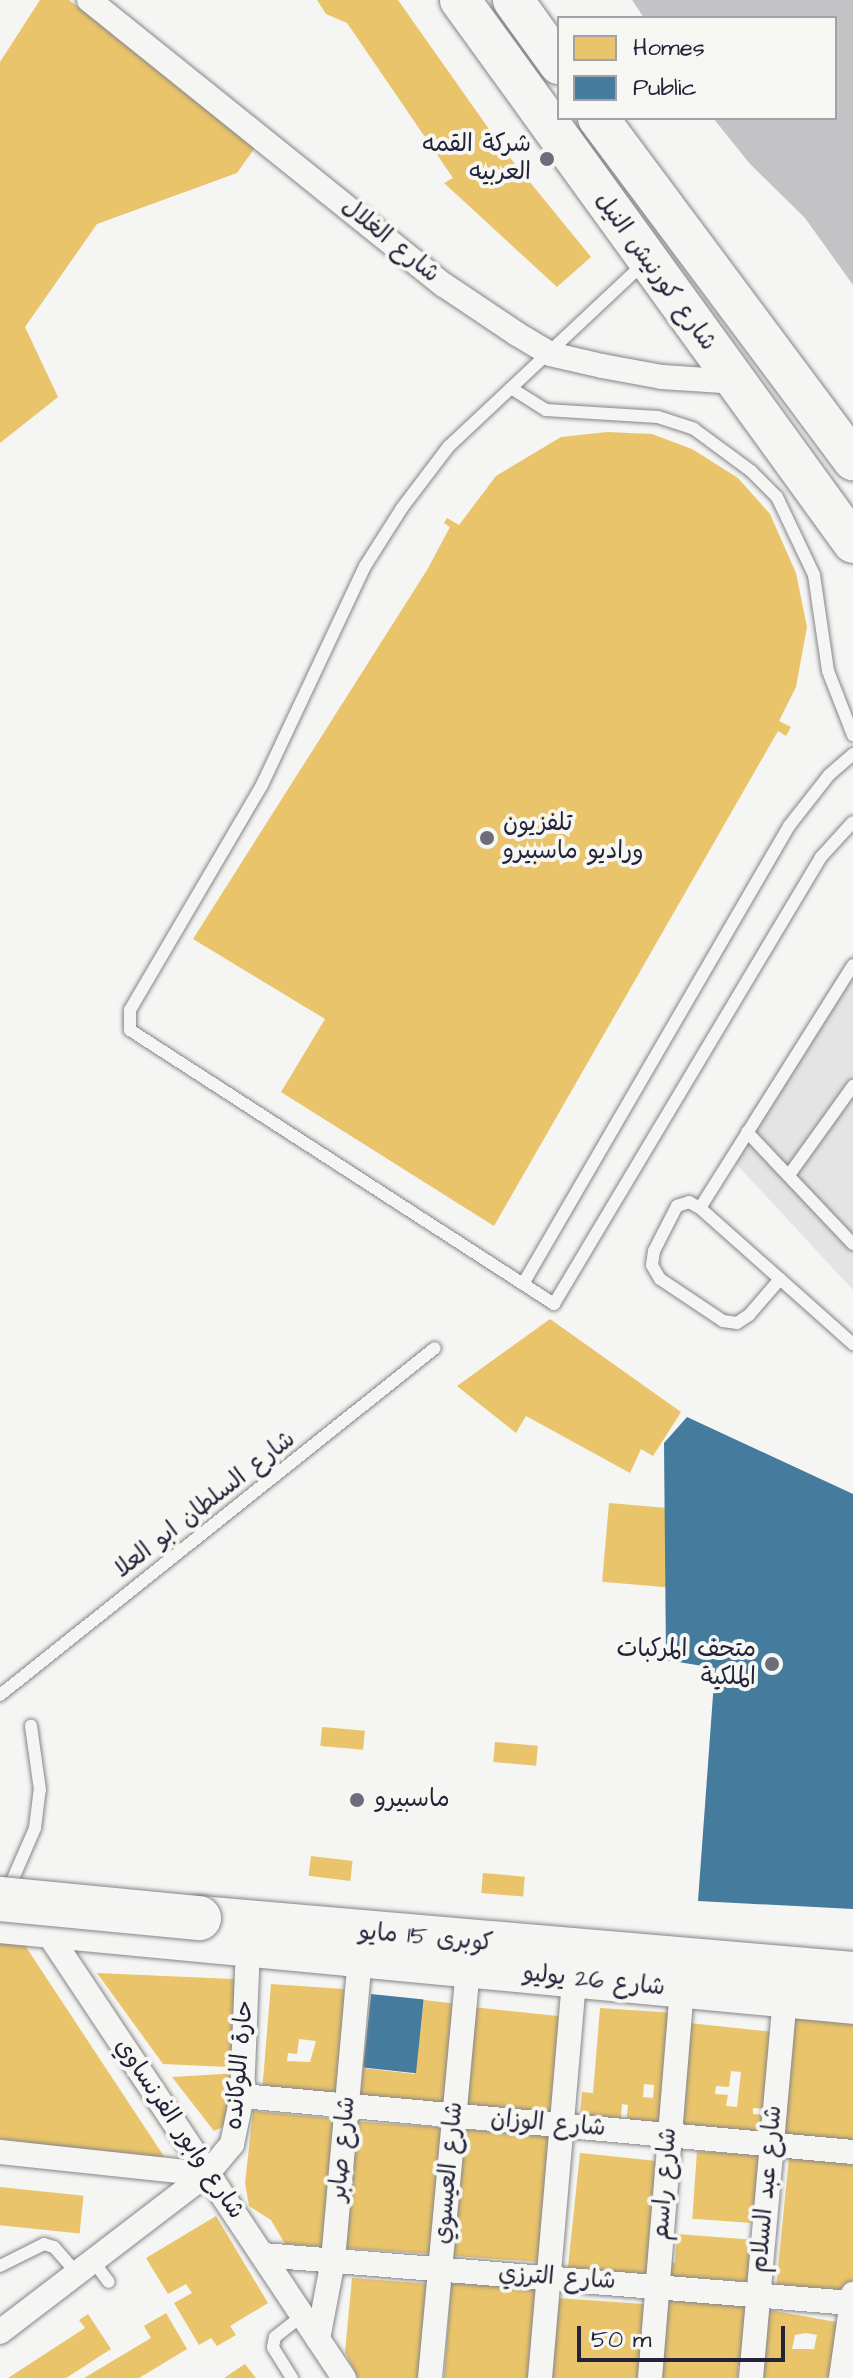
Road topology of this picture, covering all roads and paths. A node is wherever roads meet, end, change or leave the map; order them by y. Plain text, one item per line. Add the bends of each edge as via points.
1 (89, 0) edge
2 (460, 0) edge
3 (513, 0) edge
4 (557, 61) edge
5 (599, 120) edge
6 (646, 262) junction
7 (550, 354) junction
8 (737, 382) junction
9 (511, 388) junction
10 (853, 460) edge
11 (853, 543) edge
12 (853, 735) edge
13 (853, 754) edge
14 (853, 822) edge
15 (853, 965) edge
16 (853, 1086) edge
17 (848, 1099) edge
18 (747, 1132) junction
19 (789, 1175) junction
20 (700, 1208) junction
21 (853, 1244) edge
22 (780, 1279) junction
23 (523, 1284) junction
24 (853, 1344) edge
25 (435, 1348) dead end
26 (0, 1695) edge
27 (31, 1726) dead end
28 (4, 1887) edge
29 (0, 1924) edge
30 (44, 1928) junction
31 (248, 1948) junction
32 (853, 1954) edge
33 (360, 1958) junction
34 (468, 1968) junction
35 (853, 1974) edge
36 (574, 1981) junction
37 (682, 1990) junction
38 (785, 2000) junction
39 (853, 2005) edge
40 (242, 2096) junction
41 (347, 2106) junction
42 (454, 2116) junction
43 (562, 2125) junction
44 (668, 2135) junction
45 (771, 2144) junction
46 (0, 2152) edge
47 (853, 2152) edge
48 (207, 2174) junction
49 (263, 2255) junction
50 (333, 2260) junction
51 (0, 2266) edge
52 (85, 2267) junction
53 (440, 2269) junction
54 (548, 2277) junction
55 (109, 2282) dead end
56 (657, 2286) junction
57 (757, 2294) junction
58 (852, 2298) edge
59 (303, 2315) junction
60 (0, 2332) edge
61 (318, 2339) junction
62 (850, 2351) edge
63 (292, 2378) edge
64 (344, 2378) edge
65 (430, 2378) edge
66 (540, 2378) edge
67 (650, 2378) edge
68 (751, 2378) edge
69 (841, 2378) edge

1 - 7 street, شارع الغلال via 444,285
2 - 6 highway, شارع كورنيش النيل
3 - 4 highway
5 - 10 highway, شارع كورنيش النيل
6 - 7 lane
6 - 8 highway, شارع كورنيش النيل
7 - 8 street, شارع الغلال via 662,377
7 - 9 lane
8 - 11 highway, شارع كورنيش النيل
9 - 12 lane via 546,410 658,417 694,429 768,488 814,575 828,671
9 - 23 lane via 449,446 365,566 262,785 127,1020 138,1036
13 - 23 lane via 789,826
14 - 23 lane via 821,857 554,1304
15 - 18 lane
16 - 17 lane
17 - 19 lane
18 - 19 lane
18 - 20 lane
19 - 21 lane
20 - 22 lane
20 - 22 lane via 689,1202 677,1206 654,1251 652,1265 660,1279 723,1321 737,1323
22 - 24 lane
25 - 26 lane, شارع السلطان ابو العلا
27 - 28 lane via 40,1790 35,1828
28 - 30 street, شارع وابور الفرنساوي
28 - 32 main road, شارع 26 يوليو
28 - 35 highway, كوبرى 15 مايو, bridge
29 - 30 main road, شارع 26 يوليو
30 - 31 main road, شارع 26 يوليو
30 - 48 street, شارع وابور الفرنساوي
31 - 33 main road, شارع 26 يوليو
31 - 40 street, حارة اللوكانده
33 - 34 main road, شارع 26 يوليو
33 - 41 street, شارع صابر
34 - 36 main road, شارع 26 يوليو
34 - 42 street, شارع العيسوي
36 - 37 main road, شارع 26 يوليو
36 - 43 street
37 - 38 main road, شارع 26 يوليو
37 - 44 street, شارع راسم
38 - 39 main road, شارع 26 يوليو
38 - 45 street, شارع عبد السلام
40 - 41 street, شارع الوزان
40 - 48 street, حارة اللوكانده via 232,2144
41 - 42 street, شارع الوزان
41 - 50 street, شارع صابر
42 - 43 street, شارع الوزان
42 - 53 street, شارع العيسوي
43 - 44 street, شارع الوزان
43 - 54 street
44 - 45 street, شارع الوزان
44 - 56 street, شارع راسم
45 - 47 street, شارع الوزان
45 - 57 street, شارع عبد السلام
46 - 48 street
48 - 49 street, شارع وابور الفرنساوي
48 - 52 street, حارة اللوكانده
49 - 50 street, شارع الترزي
49 - 59 street, شارع وابور الفرنساوي
50 - 53 street, شارع الترزي
50 - 61 street, شارع صابر
51 - 52 lane via 44,2244
52 - 55 lane
52 - 60 street, حارة اللوكانده
53 - 54 street, شارع الترزي
53 - 65 street, شارع العيسوي
54 - 56 street, شارع الترزي
54 - 66 street
56 - 57 street, شارع الترزي
56 - 67 street, شارع راسم
57 - 58 street, شارع الترزي
57 - 68 street, شارع عبد السلام
58 - 62 street
59 - 61 street, شارع وابور الفرنساوي
59 - 63 lane via 275,2337 273,2347
61 - 64 street, شارع وابور الفرنساوي
62 - 69 street

